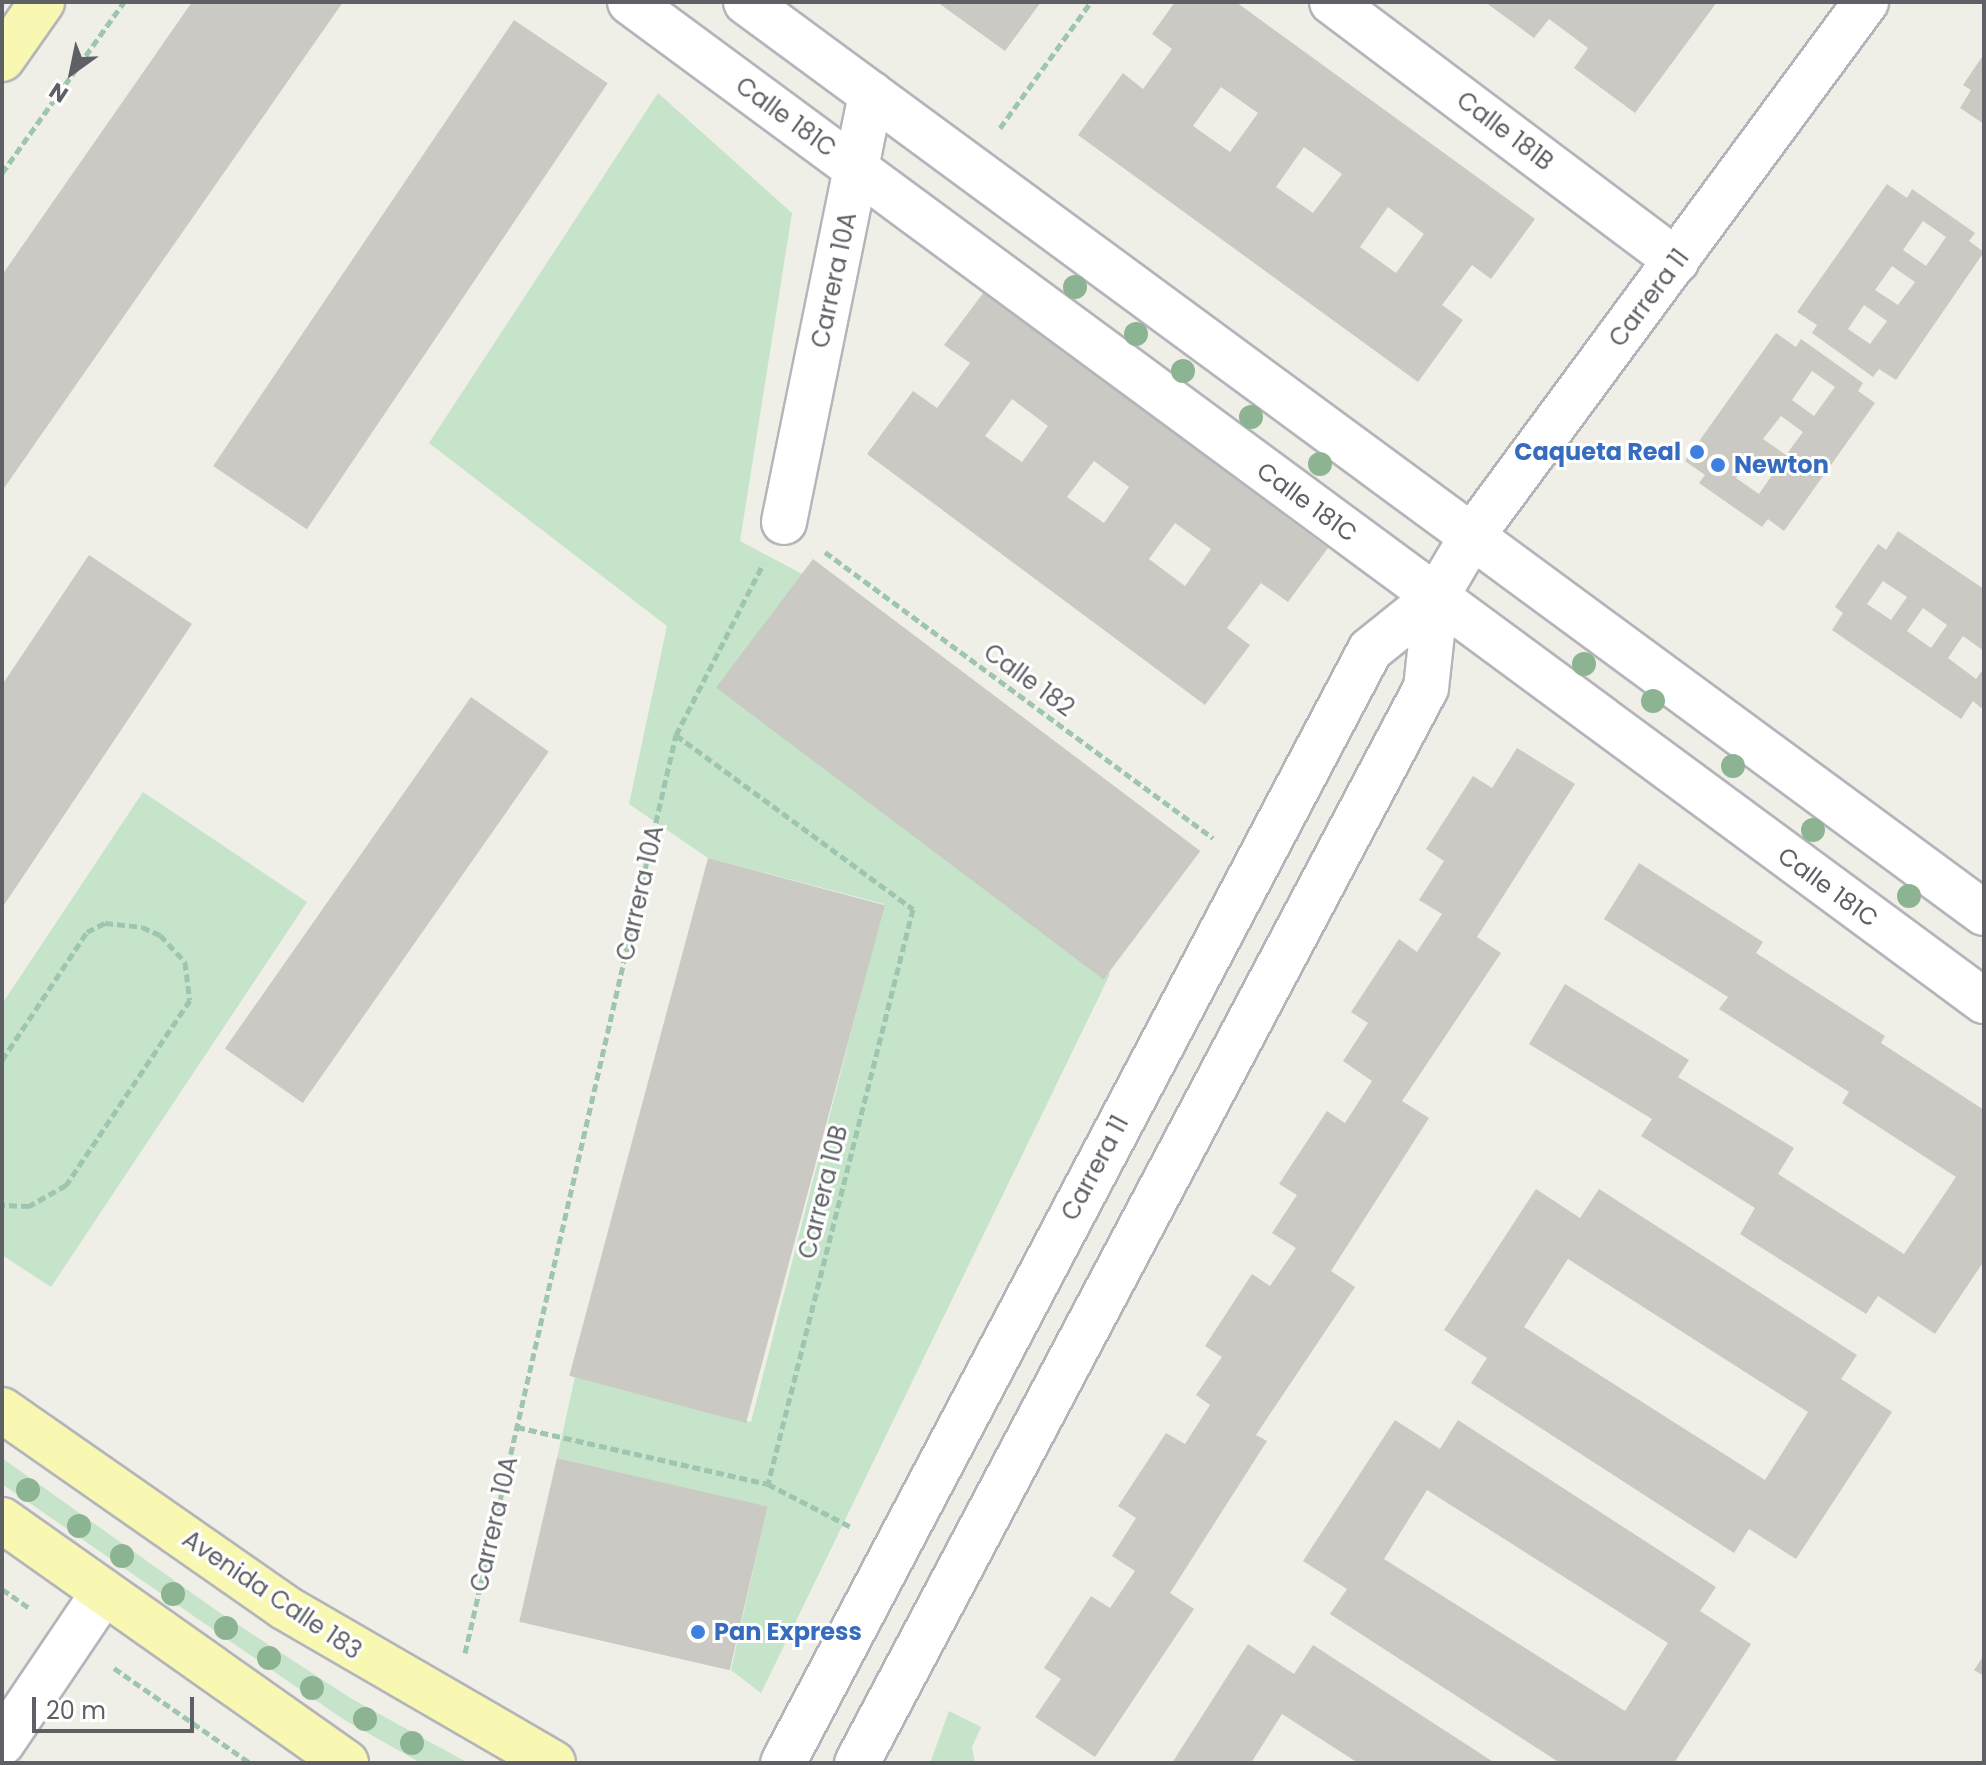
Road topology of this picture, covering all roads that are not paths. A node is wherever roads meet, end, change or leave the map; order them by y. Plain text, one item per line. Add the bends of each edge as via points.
1 (42, 2) edge
2 (630, 2) edge
3 (746, 2) edge
4 (1332, 2) edge
5 (1866, 2) edge
6 (2, 59) edge
7 (871, 94) junction
8 (856, 169) junction
9 (1677, 261) junction
10 (784, 522) road end
11 (1472, 536) junction
12 (1436, 597) junction
13 (1984, 913) edge
14 (1984, 1001) edge
15 (2, 1410) edge
16 (2, 1520) edge
17 (104, 1592) junction
18 (2, 1743) edge
19 (346, 1763) edge
20 (553, 1763) edge
21 (783, 1763) edge
22 (857, 1763) edge

1 - 6 main road
2 - 8 street, Calle 181C
3 - 7 street
4 - 9 street, Calle 181B
5 - 9 street, Carrera 11
7 - 8 street, Carrera 10A
7 - 11 street
8 - 10 street, Carrera 10A
8 - 12 street, Calle 181C
9 - 11 street, Carrera 11
11 - 12 street, Carrera 11
11 - 13 street
12 - 14 street, Calle 181C
12 - 21 street, Carrera 11 via 1370,650
12 - 22 street, Carrera 11 via 1426,688
15 - 20 main road, Avenida Calle 183 via 284,1607
16 - 17 main road
17 - 18 street
17 - 19 main road

